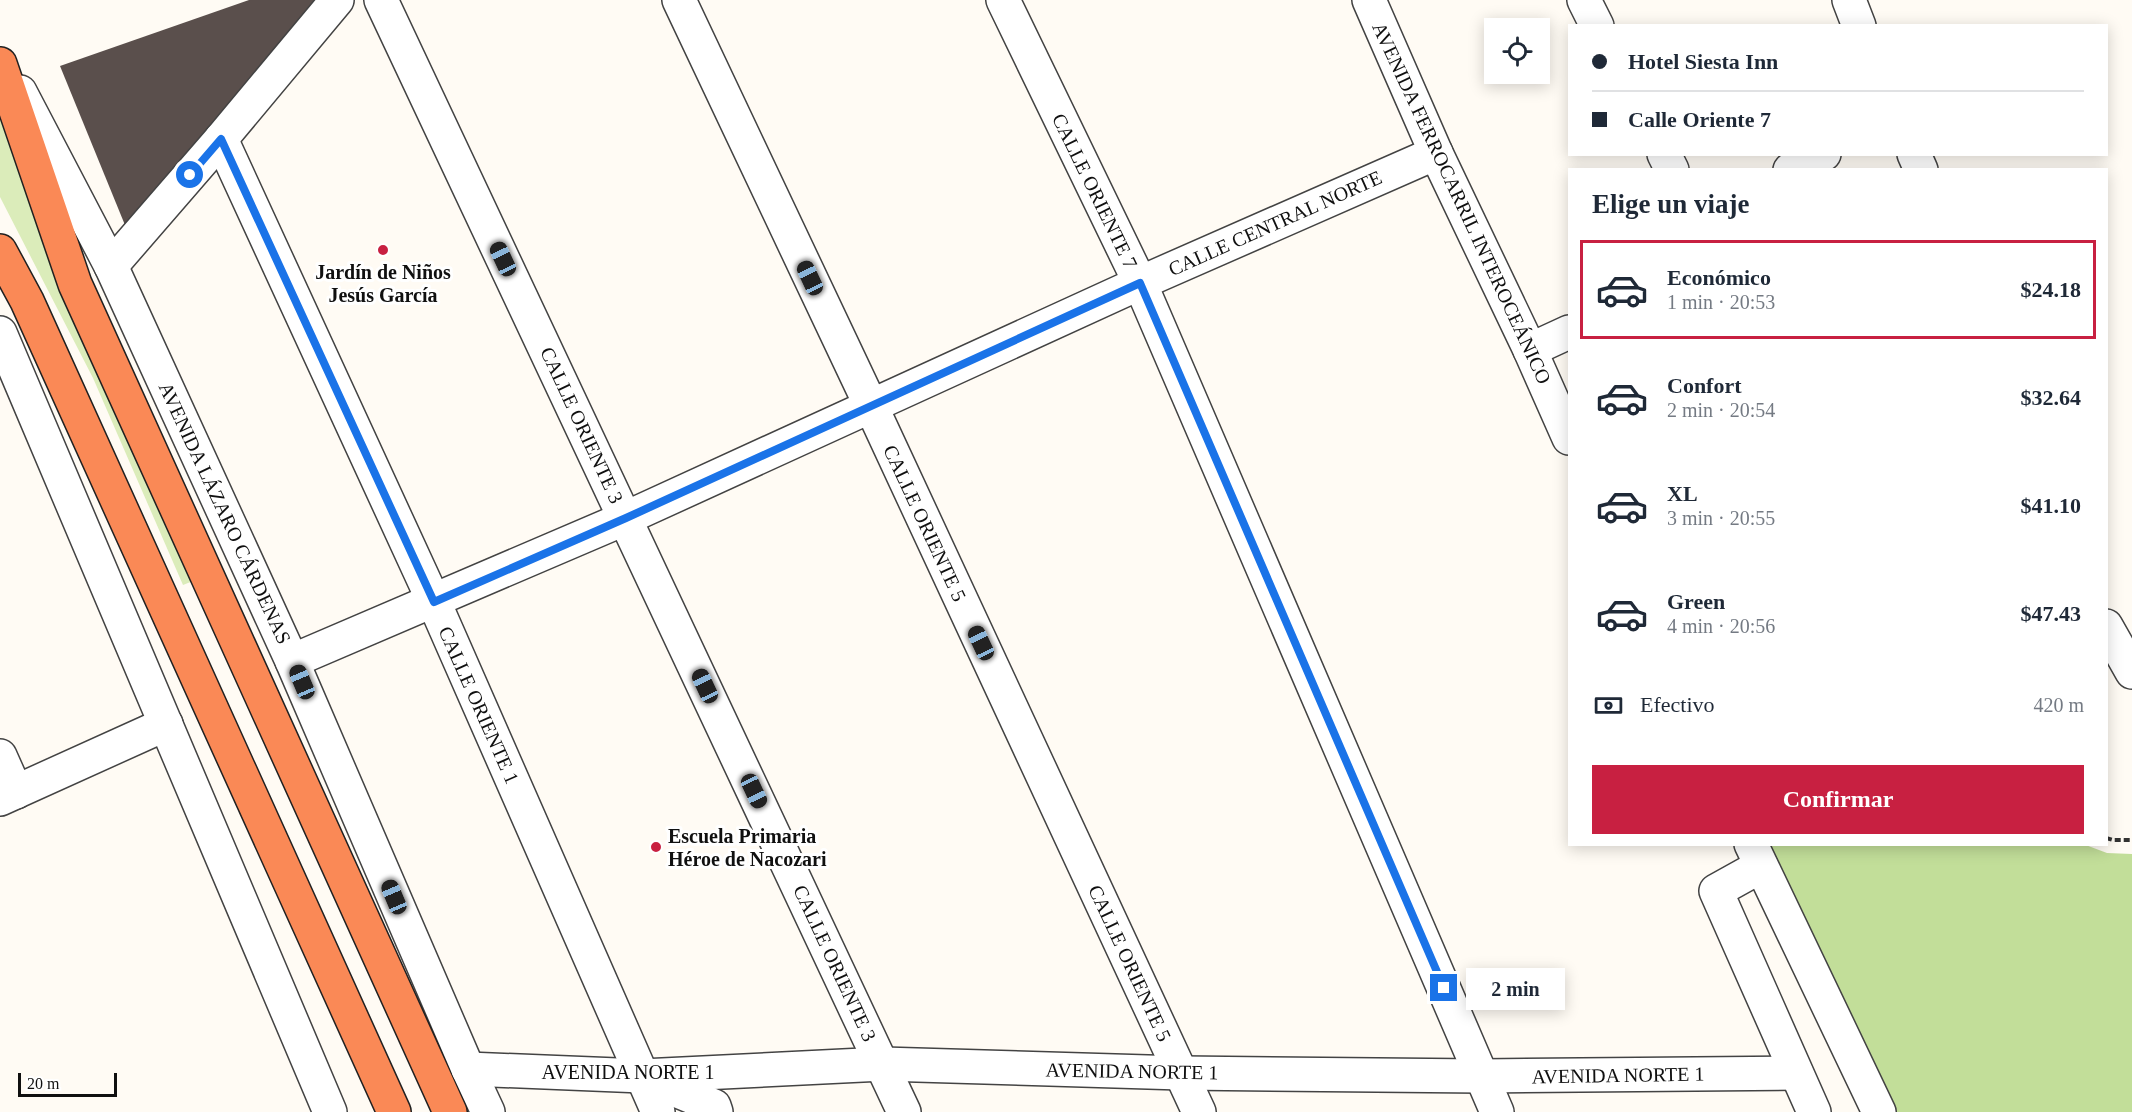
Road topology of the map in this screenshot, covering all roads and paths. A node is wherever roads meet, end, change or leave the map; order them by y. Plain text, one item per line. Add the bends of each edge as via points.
1 (337, 0) edge
2 (381, 0) edge
3 (679, 0) edge
4 (1003, 0) edge
5 (1369, 0) edge
6 (1584, 0) edge
7 (1849, 0) edge
8 (1596, 24) edge
9 (1858, 24) edge
10 (0, 55) edge
11 (0, 64) edge
12 (221, 139) junction
13 (1436, 153) junction
14 (1820, 156) edge
15 (1794, 168) edge
16 (0, 251) edge
17 (111, 266) junction
18 (1140, 283) junction
19 (1568, 332) edge
20 (0, 333) edge
21 (1530, 350) junction
22 (871, 406) junction
23 (1568, 436) edge
24 (626, 518) junction
25 (434, 602) junction
26 (2108, 630) edge
27 (292, 661) junction
28 (2132, 672) edge
29 (166, 724) junction
30 (0, 756) edge
31 (8, 796) edge
32 (2108, 839) edge
33 (2132, 840) edge
34 (1756, 855) edge
35 (883, 1064) junction
36 (468, 1069) junction
37 (1181, 1073) junction
38 (1796, 1073) junction
39 (642, 1076) junction
40 (1482, 1076) junction
41 (330, 1112) edge
42 (394, 1112) edge
43 (450, 1112) edge
44 (488, 1112) edge
45 (658, 1112) edge
46 (716, 1112) edge
47 (904, 1112) edge
48 (1199, 1112) edge
49 (1497, 1112) edge
50 (1814, 1112) edge
51 (1879, 1112) edge

1 - 12 street
2 - 24 street, CALLE ORIENTE 3
3 - 22 street, CALLE ORIENTE 5
4 - 18 street, CALLE ORIENTE 7
5 - 13 street, AVENIDA FERROCARRIL INTEROCEÁNICO
6 - 8 street
7 - 9 street
10 - 17 street, AVENIDA LÁZARO CÁRDENAS
11 - 43 highway, AVENIDA LÁZARO CÁRDENAS via 75,284
12 - 17 street
12 - 25 street, CALLE ORIENTE 1
13 - 18 street, CALLE CENTRAL NORTE
13 - 21 street, AVENIDA FERROCARRIL INTEROCEÁNICO
14 - 15 street
16 - 42 highway via 27,301
17 - 27 street, AVENIDA LÁZARO CÁRDENAS
18 - 22 street, CALLE CENTRAL NORTE
18 - 40 street, CALLE ORIENTE 7
19 - 21 street
20 - 29 street
21 - 23 street, AVENIDA FERROCARRIL INTEROCEÁNICO
22 - 24 street, CALLE CENTRAL NORTE
22 - 37 street, CALLE ORIENTE 5
24 - 25 street, CALLE CENTRAL NORTE
24 - 35 street, CALLE ORIENTE 3
25 - 27 street, CALLE CENTRAL NORTE
25 - 39 street, CALLE ORIENTE 1
26 - 28 street
27 - 36 street, AVENIDA LÁZARO CÁRDENAS
29 - 31 street
29 - 41 street
30 - 31 street
32 - 33 path
34 - 38 street via 1716,891
34 - 51 street
35 - 37 street, AVENIDA NORTE 1
35 - 39 street, AVENIDA NORTE 1
35 - 47 street, CALLE ORIENTE 3
36 - 39 street, AVENIDA NORTE 1
36 - 44 street, AVENIDA LÁZARO CÁRDENAS
37 - 40 street, AVENIDA NORTE 1
37 - 48 street, CALLE ORIENTE 5
38 - 40 street, AVENIDA NORTE 1
38 - 50 street
39 - 45 street, CALLE ORIENTE 1
39 - 46 street via 714,1106
40 - 49 street, CALLE ORIENTE 7

